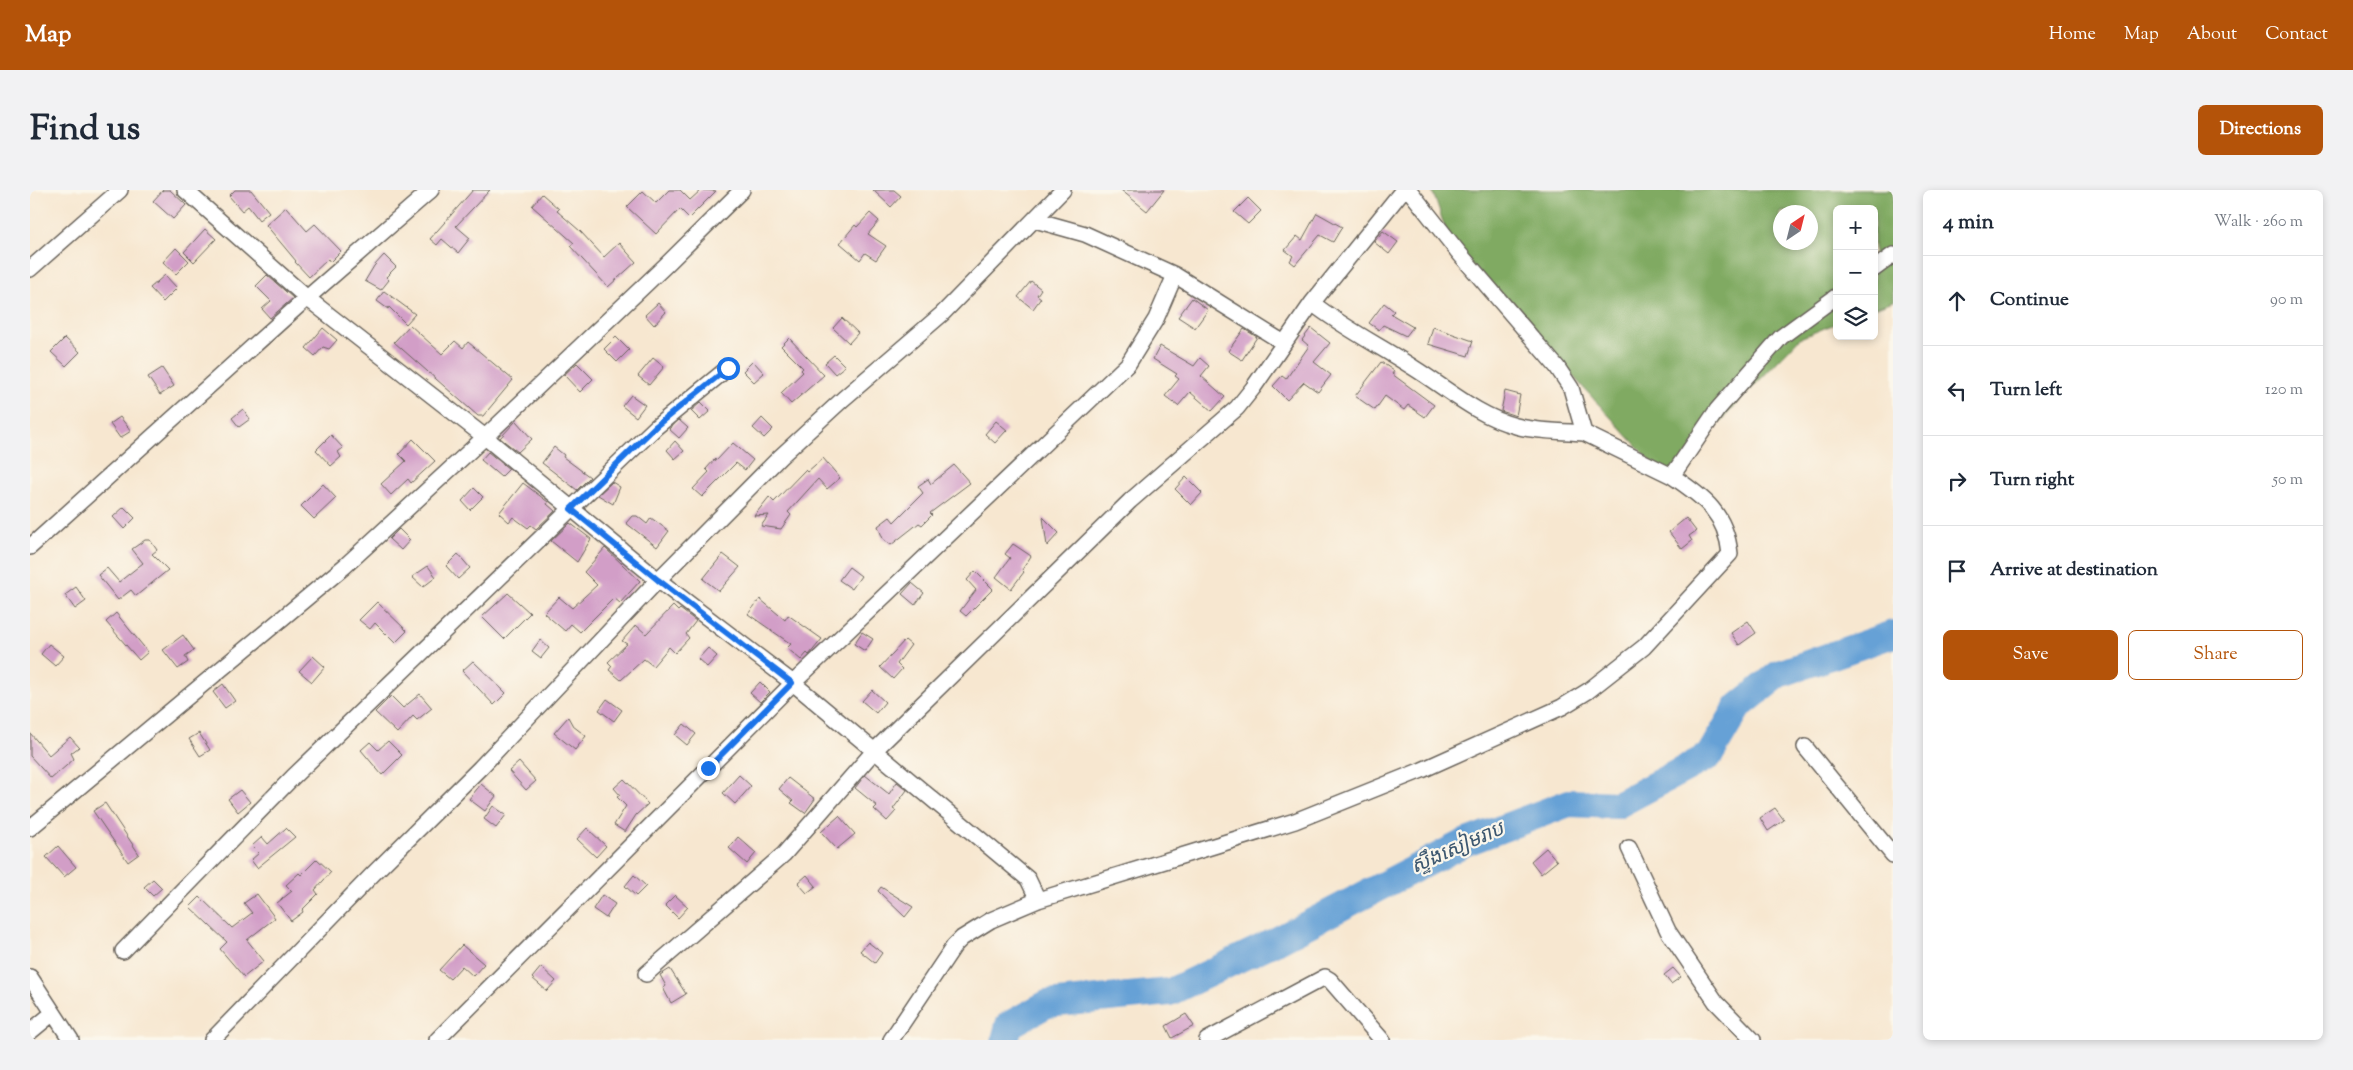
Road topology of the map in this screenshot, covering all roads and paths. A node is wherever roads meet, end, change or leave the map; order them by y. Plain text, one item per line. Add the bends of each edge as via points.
1 (120, 190) edge
2 (185, 190) edge
3 (431, 190) edge
4 (742, 190) edge
5 (1062, 190) edge
6 (1403, 190) edge
7 (1409, 190) edge
8 (1035, 220) junction
9 (1893, 255) edge
10 (1878, 266) edge
11 (30, 269) edge
12 (1175, 275) junction
13 (307, 298) junction
14 (1833, 299) edge
15 (1312, 303) junction
16 (1284, 343) junction
17 (728, 368) dead end
18 (1584, 433) junction
19 (485, 437) junction
20 (1672, 476) junction
21 (571, 509) junction
22 (30, 547) edge
23 (658, 580) junction
24 (792, 683) junction
25 (1805, 747) dead end
26 (875, 750) junction
27 (30, 828) edge
28 (1629, 848) dead end
29 (1893, 855) edge
30 (1038, 900) junction
31 (123, 950) dead end
32 (646, 974) dead end
33 (30, 977) edge
34 (53, 1013) junction
35 (30, 1032) edge
36 (71, 1040) edge
37 (212, 1040) edge
38 (437, 1040) edge
39 (891, 1040) edge
40 (1207, 1040) edge
41 (1382, 1040) edge
42 (1753, 1040) edge

1 - 11 street
2 - 13 street
3 - 13 street
4 - 19 street
5 - 8 street
6 - 15 street
7 - 18 street via 1557,367 1571,388
8 - 12 street via 1085,234
8 - 23 street via 942,314 780,457
9 - 10 street
12 - 16 street
12 - 24 street via 1156,319 1128,364
13 - 19 street
13 - 22 street
14 - 20 street via 1781,337 1717,410
15 - 16 street
15 - 18 street via 1340,325 1502,422
16 - 26 street via 1237,408 1130,501
17 - 21 street via 656,426
18 - 20 street
19 - 21 street
19 - 27 street via 345,566
20 - 30 street via 1715,511 1728,536 1730,554 1644,647 1588,691 1535,720 1295,821
21 - 23 street
21 - 31 street via 293,777
23 - 24 street
23 - 37 street via 480,768
24 - 26 street
24 - 38 street
25 - 29 street
26 - 30 street via 1028,879
26 - 32 street via 784,854
28 - 42 street via 1668,931 1716,1002
30 - 39 street via 991,920 962,938 941,962
33 - 34 street
34 - 35 street
34 - 36 street
40 - 41 street via 1325,977

